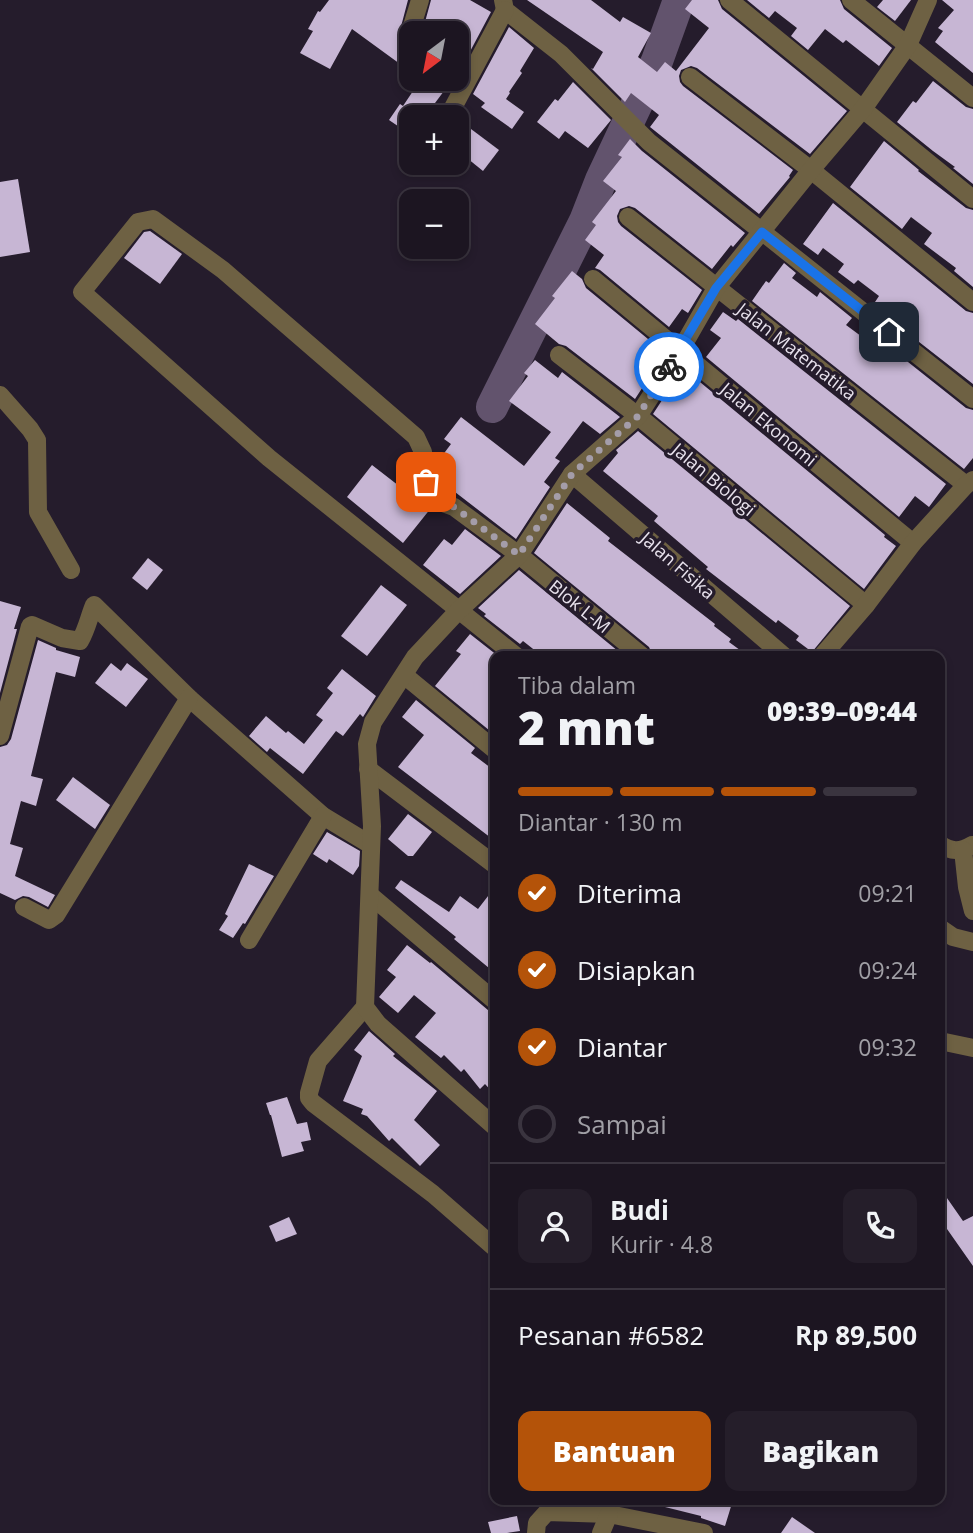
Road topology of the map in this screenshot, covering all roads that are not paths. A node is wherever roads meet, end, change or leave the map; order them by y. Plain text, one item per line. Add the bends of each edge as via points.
1 (420, 0) edge
2 (729, 0) edge
3 (851, 0) edge
4 (928, 0) edge
5 (504, 5) edge
6 (414, 21) edge
7 (908, 45) junction
8 (690, 77) dead end
9 (973, 98) edge
10 (454, 105) edge
11 (863, 109) junction
12 (811, 170) junction
13 (973, 199) edge
14 (628, 217) dead end
15 (762, 232) junction
16 (593, 279) dead end
17 (716, 288) junction
18 (973, 302) edge
19 (680, 351) junction
20 (559, 355) dead end
21 (0, 395) edge
22 (973, 399) edge
23 (638, 416) junction
24 (572, 474) junction
25 (970, 482) edge
26 (913, 543) junction
27 (519, 555) junction
28 (71, 569) dead end
29 (866, 605) junction
30 (458, 611) junction
31 (510, 651) edge
32 (636, 651) edge
33 (778, 651) edge
34 (826, 651) edge
35 (404, 675) junction
36 (189, 698) junction
37 (0, 736) edge
38 (490, 746) edge
39 (368, 769) junction
40 (323, 816) junction
41 (371, 845) junction
42 (968, 847) edge
43 (945, 848) edge
44 (490, 861) edge
45 (370, 895) junction
46 (24, 907) dead end
47 (973, 911) edge
48 (945, 931) edge
49 (249, 940) dead end
50 (973, 942) edge
51 (490, 997) edge
52 (366, 1007) junction
53 (945, 1042) edge
54 (973, 1048) edge
55 (490, 1122) edge
56 (490, 1244) edge
57 (610, 1514) junction
58 (536, 1533) edge
59 (601, 1533) edge
60 (704, 1533) edge

1 - 6 street
2 - 11 street
3 - 7 street
4 - 7 street
5 - 10 street
5 - 15 street via 561,54 649,142
7 - 9 street
7 - 11 street
8 - 12 street
11 - 12 street
11 - 13 street
12 - 15 street
12 - 18 street
14 - 17 street, Jalan Matematika
15 - 17 street
15 - 22 street
16 - 19 street, Jalan Ekonomi
17 - 19 street
17 - 25 street, Jalan Matematika
19 - 23 street
19 - 26 street, Jalan Ekonomi
20 - 23 street, Jalan Biologi
21 - 28 street via 37,440 38,512
23 - 24 street
23 - 29 street, Jalan Biologi
24 - 27 street
24 - 33 street, Jalan Fisika
25 - 26 street
26 - 29 street
27 - 30 street
27 - 30 street, Blok L-M via 435,496 426,482 424,452 416,437 223,270 153,219 138,222 82,292 269,458
27 - 32 street, Blok L-M
29 - 34 street
30 - 31 street
30 - 35 street
35 - 38 street
35 - 39 street via 373,722
36 - 37 street via 94,605 80,641 30,626
36 - 40 street
36 - 46 street via 56,915 49,920
39 - 41 street
39 - 44 street
40 - 41 street
40 - 49 street
41 - 45 street
42 - 43 street
42 - 47 street via 967,887
45 - 51 street
45 - 52 street
48 - 50 street
52 - 55 street via 377,1024
52 - 56 street via 318,1061 309,1098
53 - 54 street
57 - 58 street via 547,1512 537,1523
57 - 59 street
57 - 60 street

